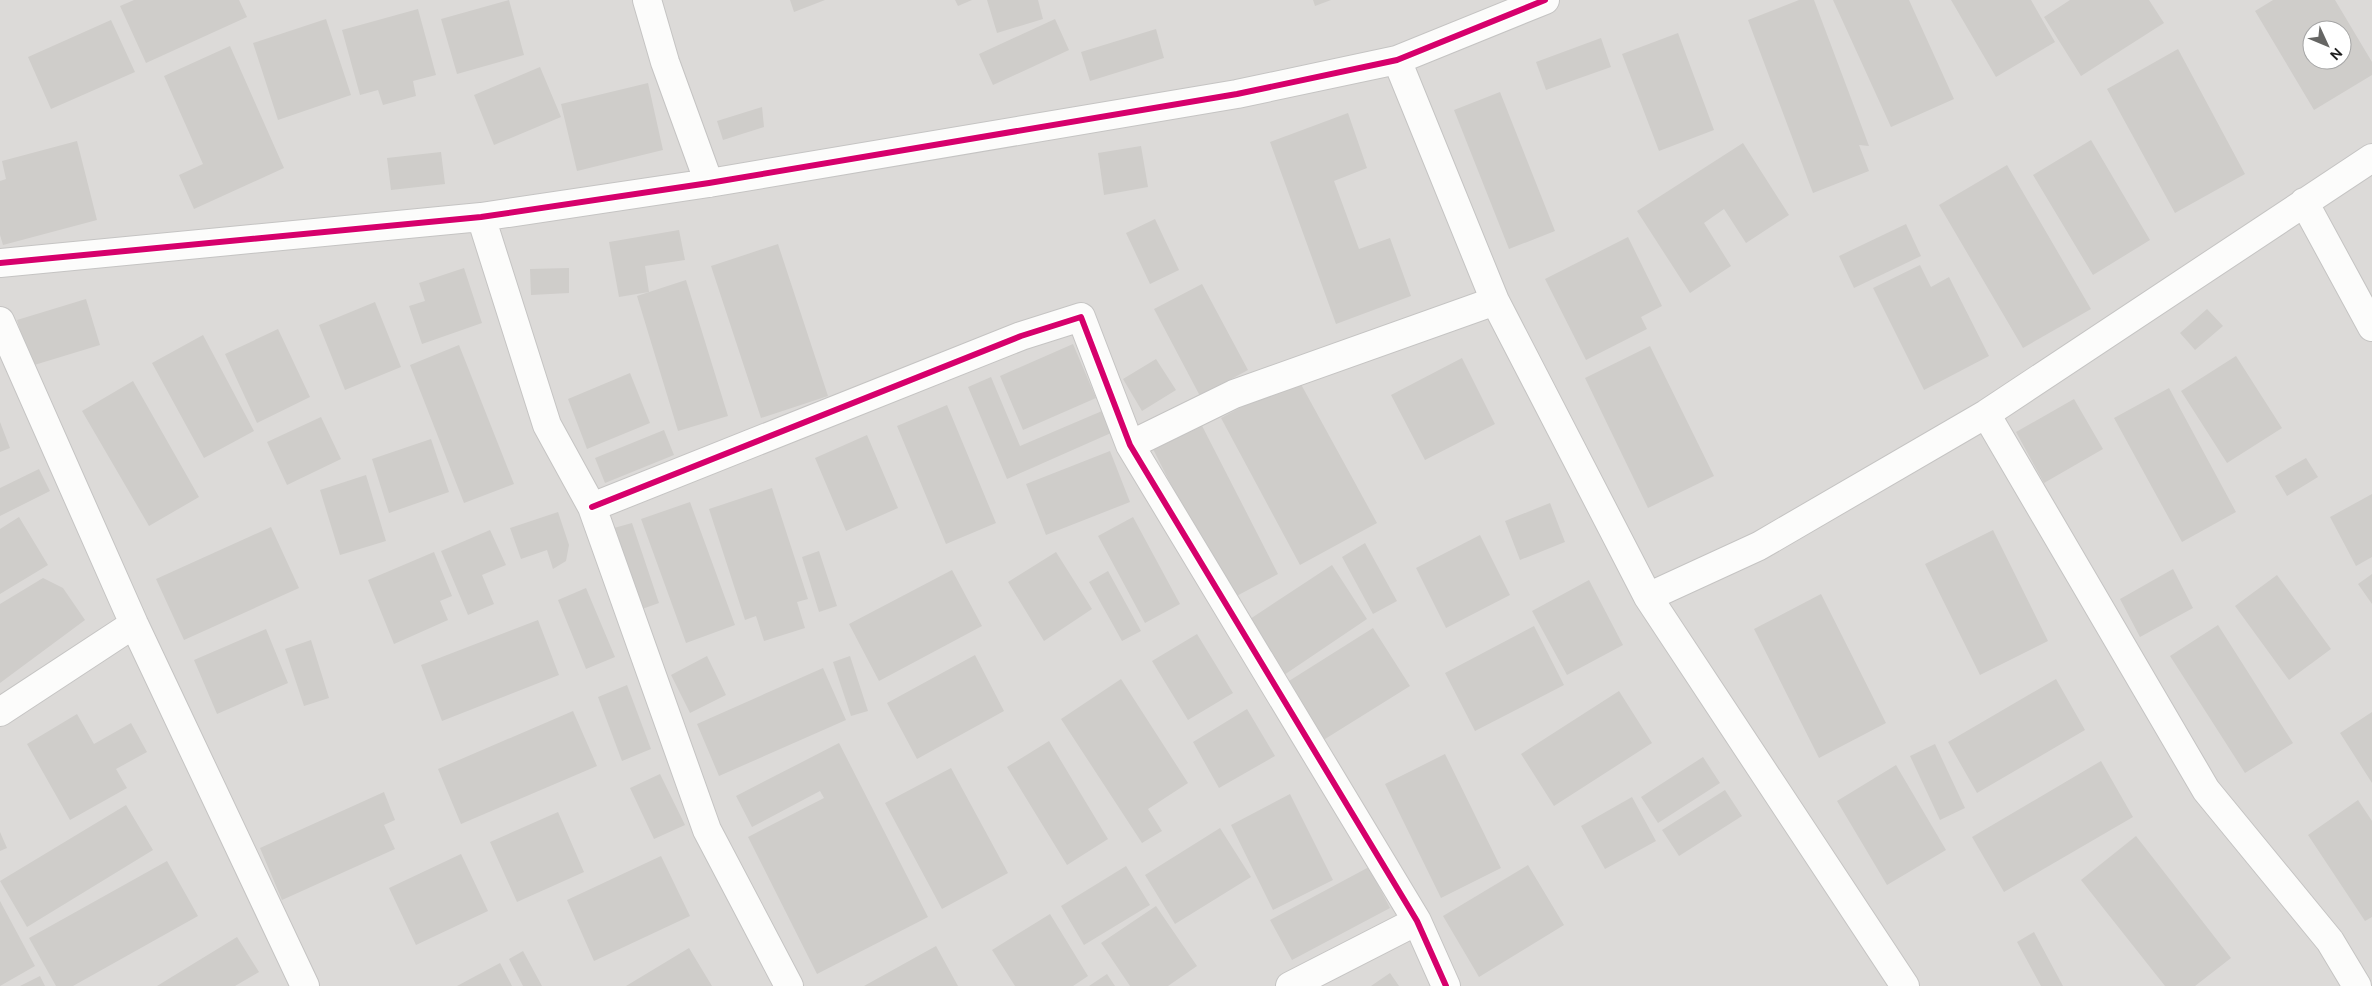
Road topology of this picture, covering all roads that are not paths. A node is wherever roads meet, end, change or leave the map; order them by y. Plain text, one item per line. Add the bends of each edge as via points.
1 (647, 0) edge
2 (1545, 0) edge
3 (1397, 60) junction
4 (2372, 158) edge
5 (709, 183) junction
6 (2304, 202) junction
7 (481, 217) junction
8 (0, 263) edge
9 (1495, 301) junction
10 (0, 321) edge
11 (2372, 327) edge
12 (1986, 414) junction
13 (1130, 445) junction
14 (592, 507) junction
15 (1648, 598) junction
16 (134, 624) junction
17 (0, 712) edge
18 (1417, 921) junction
19 (304, 986) edge
20 (789, 986) edge
21 (1290, 986) edge
22 (1446, 986) edge
23 (1905, 986) edge
24 (2357, 986) edge

1 - 5 street
2 - 3 street
3 - 5 street via 1237,94
3 - 9 street
4 - 6 street
5 - 7 street
6 - 11 street
6 - 12 street
7 - 8 street
7 - 14 street via 548,425
9 - 13 street via 1234,394
9 - 15 street
10 - 16 street
12 - 15 street via 1759,546
12 - 24 street via 2206,790 2330,942
13 - 14 street via 1081,317 1021,336
13 - 18 street
14 - 20 street via 707,830
15 - 23 street
16 - 17 street
16 - 19 street
18 - 21 street
18 - 22 street

